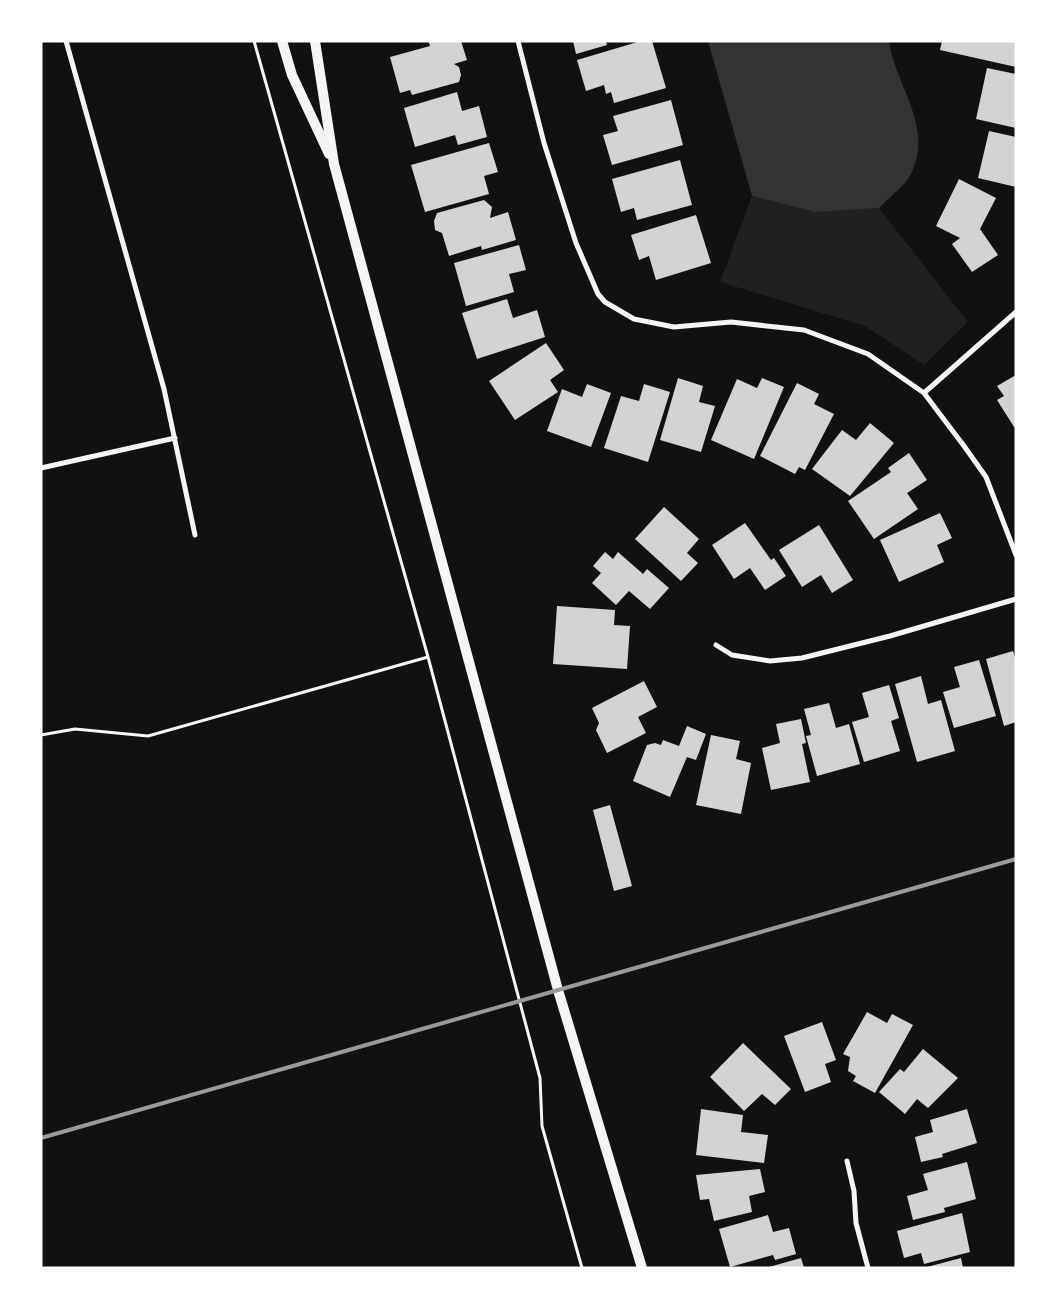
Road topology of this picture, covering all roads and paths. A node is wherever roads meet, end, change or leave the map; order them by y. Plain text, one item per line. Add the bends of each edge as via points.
1 (66, 41) edge
2 (254, 41) edge
3 (282, 41) edge
4 (315, 41) edge
5 (518, 41) edge
6 (334, 164) junction
7 (1016, 312) edge
8 (924, 393) junction
9 (175, 438) junction
10 (41, 468) edge
11 (195, 535) dead end
12 (1016, 555) edge
13 (1016, 599) edge
14 (716, 645) dead end
15 (428, 657) junction
16 (41, 735) edge
17 (846, 1161) dead end
18 (582, 1268) edge
19 (642, 1268) edge
20 (868, 1268) edge

1 - 9 street via 164,388
2 - 15 path
3 - 6 main road via 292,76
4 - 6 main road
5 - 8 street via 546,151 576,244 598,294 605,302 634,319 674,326 731,322 804,330 868,354
6 - 19 main road via 558,990
7 - 8 street
8 - 12 street via 986,477
9 - 10 street
9 - 11 street
13 - 14 street via 802,658 770,661 732,655
15 - 16 path via 148,736 75,729
15 - 18 path via 540,1078 542,1126
17 - 20 street via 854,1191 856,1223

